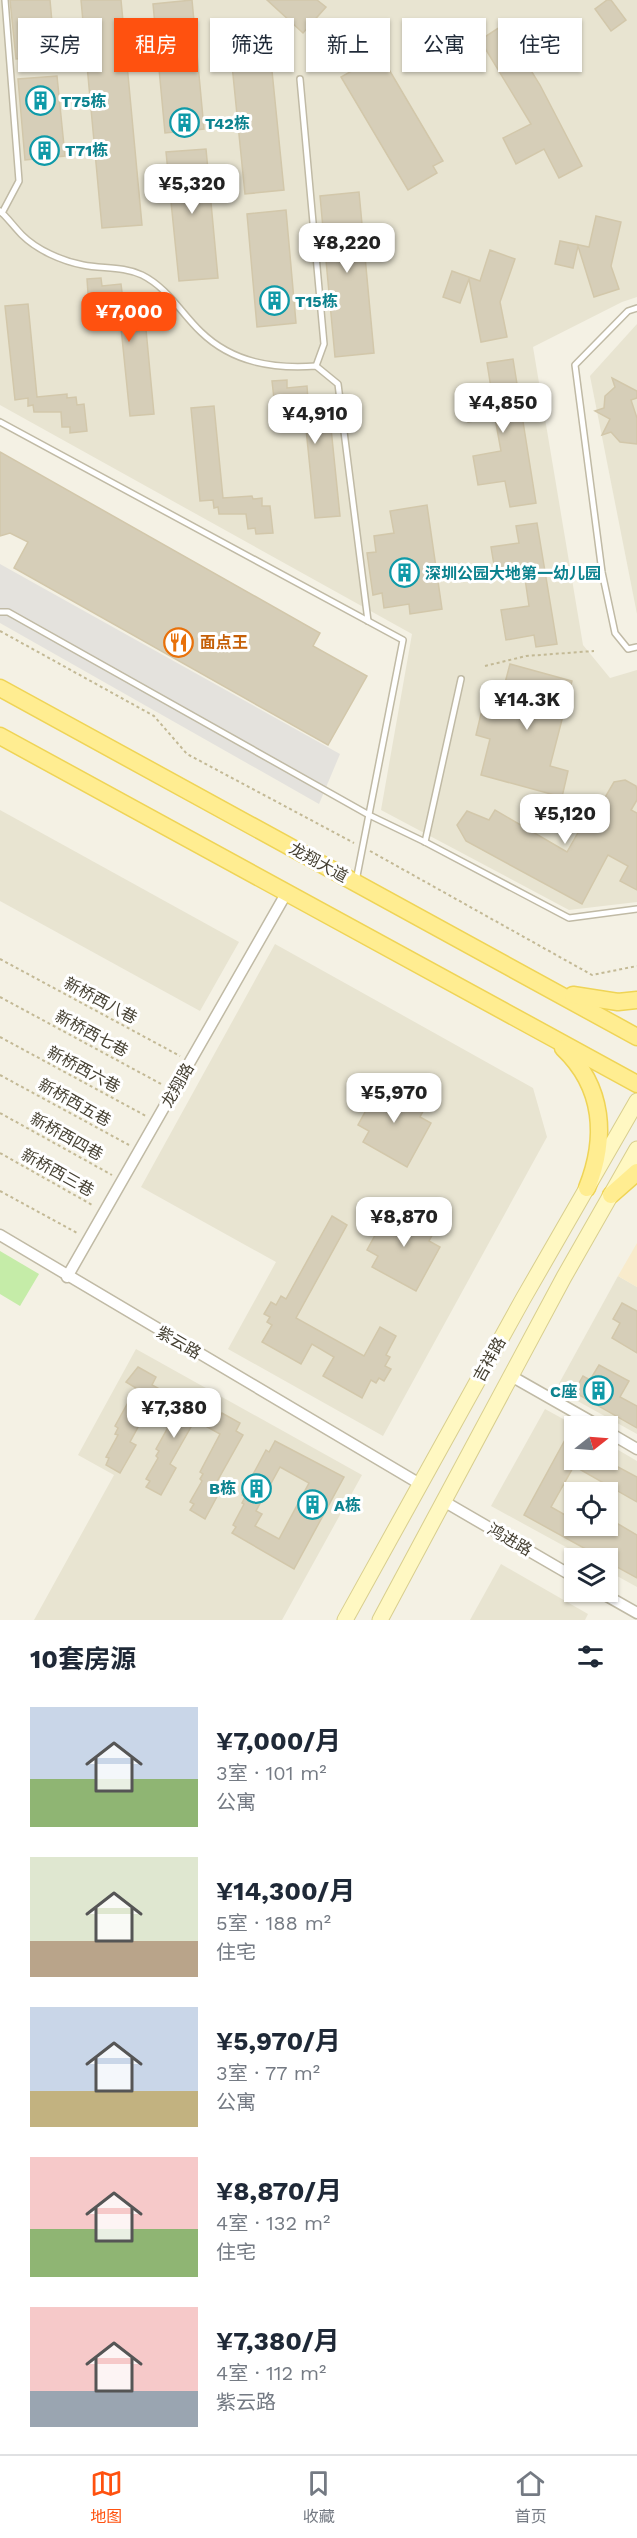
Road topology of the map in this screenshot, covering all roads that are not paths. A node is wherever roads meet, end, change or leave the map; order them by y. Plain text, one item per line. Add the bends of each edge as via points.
1 (5, 0) edge
2 (300, 79) dead end
3 (1, 212) edge
4 (637, 308) edge
5 (316, 366) junction
6 (0, 422) edge
7 (0, 612) edge
8 (368, 621) junction
9 (637, 647) edge
10 (461, 679) dead end
11 (0, 688) edge
12 (0, 736) edge
13 (369, 815) junction
14 (425, 842) junction
15 (355, 882) junction
16 (287, 892) junction
17 (637, 909) edge
18 (551, 990) junction
19 (637, 1000) edge
20 (531, 1025) junction
21 (637, 1037) edge
22 (637, 1084) edge
23 (637, 1101) edge
24 (637, 1149) edge
25 (637, 1172) edge
26 (587, 1188) junction
27 (611, 1195) junction
28 (0, 1235) edge
29 (68, 1277) junction
30 (511, 1376) junction
31 (581, 1416) edge
32 (618, 1438) edge
33 (637, 1449) edge
34 (420, 1484) junction
35 (445, 1502) junction
36 (564, 1571) edge
37 (618, 1602) edge
38 (637, 1613) edge
39 (345, 1620) edge
40 (380, 1620) edge

1 - 3 lane via 19,181
2 - 5 lane via 324,344
3 - 5 lane via 24,237 51,255 82,265 141,274 163,289 201,333 226,351 275,367
4 - 9 lane via 628,311 575,365 602,572 615,633 628,650
5 - 8 lane via 338,384
6 - 8 lane
7 - 13 lane via 8,612
8 - 13 lane via 403,640
10 - 14 lane
11 - 15 main road, 龙翔大道
12 - 16 main road
13 - 14 lane
13 - 15 lane
14 - 17 lane via 569,918
15 - 18 main road, 龙翔大道
16 - 20 main road
16 - 29 street, 龙翔路
18 - 19 main road via 590,999
18 - 21 main road, 龙翔大道
20 - 22 main road
20 - 26 main road via 549,1036 579,1066 597,1105 599,1147
23 - 26 main road, 吉祥路
24 - 27 main road, 吉祥路
25 - 27 main road
26 - 34 main road, 吉祥路
27 - 30 main road, 吉祥路
28 - 29 street, 紫云路
29 - 34 street, 紫云路
30 - 31 street
30 - 35 main road, 吉祥路
32 - 33 street
34 - 39 main road, 吉祥路
35 - 36 street, 鸿进路
35 - 40 main road, 吉祥路
37 - 38 street

